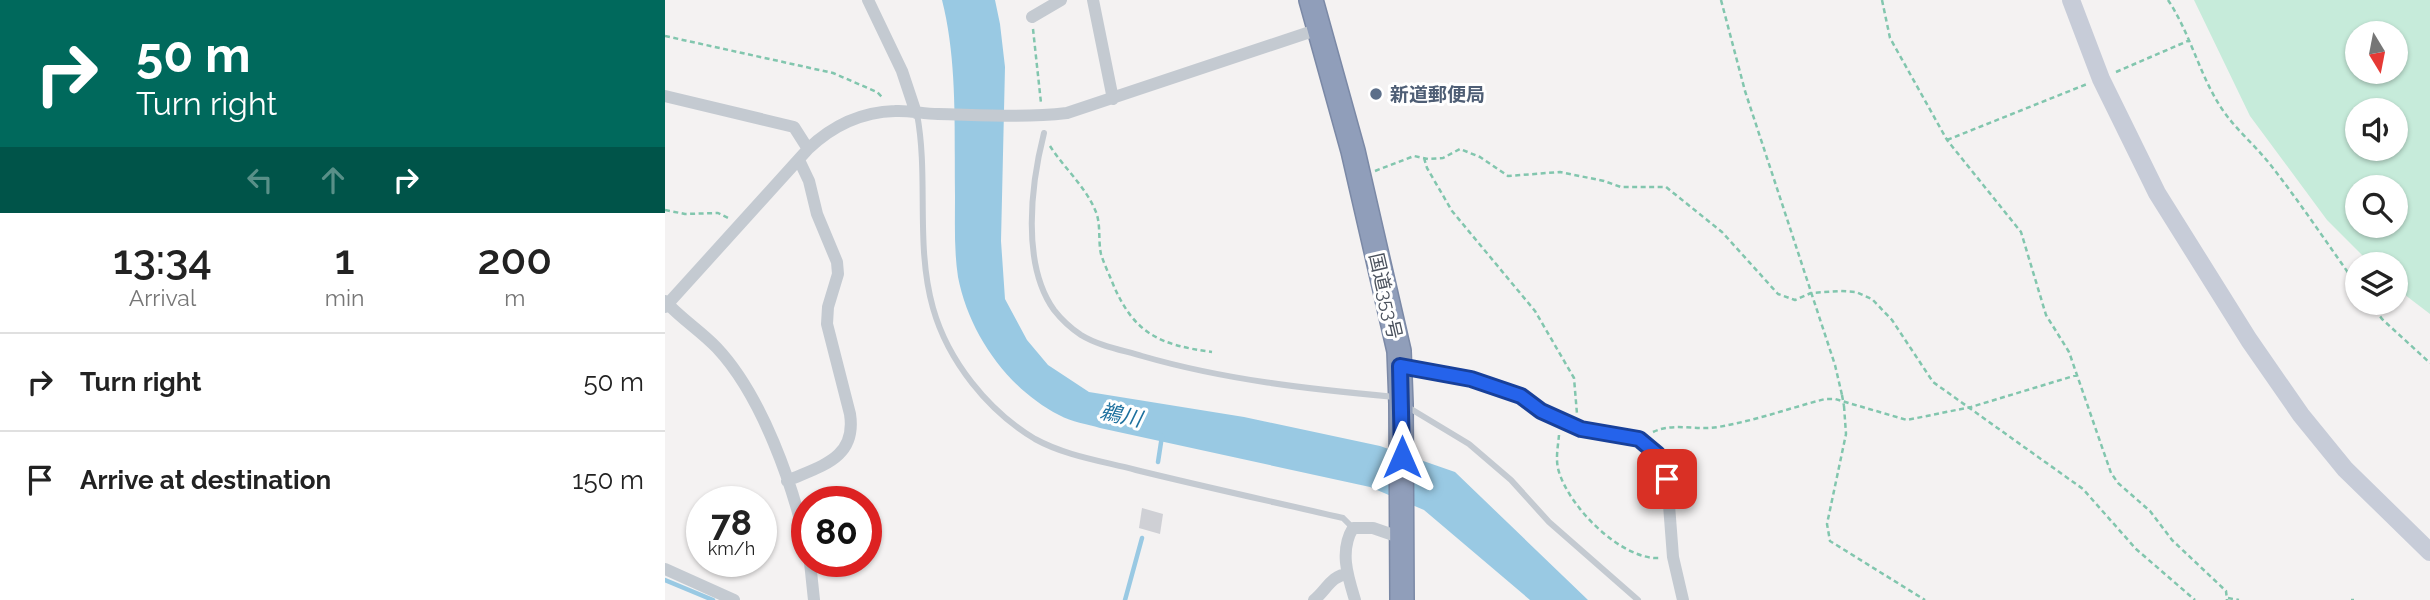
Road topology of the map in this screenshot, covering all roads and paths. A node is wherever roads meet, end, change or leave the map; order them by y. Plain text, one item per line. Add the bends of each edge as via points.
1 (868, 0) edge
2 (1061, 0) edge
3 (1093, 0) edge
4 (1311, 0) edge
5 (1721, 0) edge
6 (1882, 0) edge
7 (2071, 0) edge
8 (2168, 0) edge
9 (1032, 17) joint
10 (1319, 29) junction
11 (665, 36) edge
12 (2190, 40) junction
13 (2101, 79) junction
14 (665, 96) edge
15 (1112, 99) junction
16 (895, 111) junction
17 (921, 114) junction
18 (1037, 116) junction
19 (1044, 133) joint
20 (1947, 140) junction
21 (809, 149) junction
22 (1424, 158) junction
23 (799, 160) junction
24 (1358, 177) junction
25 (665, 210) edge
26 (737, 227) junction
27 (2345, 268) edge
28 (1811, 293) junction
29 (666, 304) edge
30 (2380, 315) edge
31 (1212, 352) dead end
32 (2430, 363) edge
33 (1400, 366) junction
34 (2077, 375) junction
35 (1401, 404) junction
36 (1971, 407) junction
37 (1561, 421) junction
38 (1575, 426) junction
39 (1639, 439) junction
40 (787, 481) junction
41 (791, 494) edge
42 (1353, 528) junction
43 (1402, 534) junction
44 (2430, 552) edge
45 (1673, 557) junction
46 (665, 569) edge
47 (1348, 575) junction
48 (812, 577) edge
49 (2228, 599) edge
50 (734, 600) edge
51 (814, 600) edge
52 (1314, 600) edge
53 (1355, 600) edge
54 (1402, 600) edge
55 (1638, 600) edge
56 (1683, 600) edge
57 (1925, 600) edge
58 (2195, 600) edge
59 (2239, 600) edge

1 - 17 street
2 - 9 street
3 - 15 street
4 - 10 highway, 国道353号
5 - 28 path via 1745,91
6 - 20 path via 1890,38
7 - 13 street
8 - 12 path
9 - 18 path
10 - 15 street
10 - 24 highway, 国道353号
11 - 16 path via 834,74 877,92
12 - 13 path
12 - 27 path via 2218,104 2275,170
13 - 20 path
13 - 44 street via 2157,193 2301,415 2345,469
14 - 21 street via 794,127
15 - 18 street via 1067,113
16 - 17 street
16 - 21 street via 841,124
17 - 18 street
17 - 42 lane via 923,252 933,308 949,347 986,399 1020,429 1052,447 1343,518
19 - 31 path via 1096,212 1101,254 1129,314 1157,338 1185,349
19 - 35 lane via 1035,179 1032,246 1038,277 1054,310 1080,334 1177,366
20 - 34 path via 2021,232 2046,315 2067,346
21 - 23 street
22 - 24 path via 1415,156
22 - 28 path via 1443,158 1460,149 1508,176 1560,172 1621,187 1666,187 1722,232 1777,294 1795,300
22 - 38 path via 1452,211 1535,310 1574,379
23 - 26 street
23 - 40 street via 837,262 826,318 851,429 837,458
24 - 33 highway, 国道353号
25 - 26 path via 719,213
26 - 29 street
28 - 36 path via 1856,292 1872,299 1892,320 1933,382
28 - 57 path, bridge via 1844,406 1846,434 1827,524 1830,541
29 - 40 street via 730,364 762,414
30 - 32 path
33 - 35 highway, 国道353号
33 - 37 street via 1497,387
34 - 36 path
34 - 49 path via 2111,473 2226,591
35 - 43 highway, 国道353号
35 - 55 lane via 1469,444
36 - 39 path via 1907,420 1825,399 1720,427 1663,428
36 - 58 path via 2083,489 2136,548
37 - 38 street
37 - 45 path via 1558,471 1575,503 1624,548 1642,557
38 - 39 street
39 - 45 street via 1657,454 1664,469
40 - 41 street
42 - 43 street
42 - 47 street via 1345,550
43 - 54 highway, 国道353号
45 - 56 street
46 - 50 street
47 - 52 street via 1333,579
47 - 53 street
48 - 51 street
49 - 59 path

